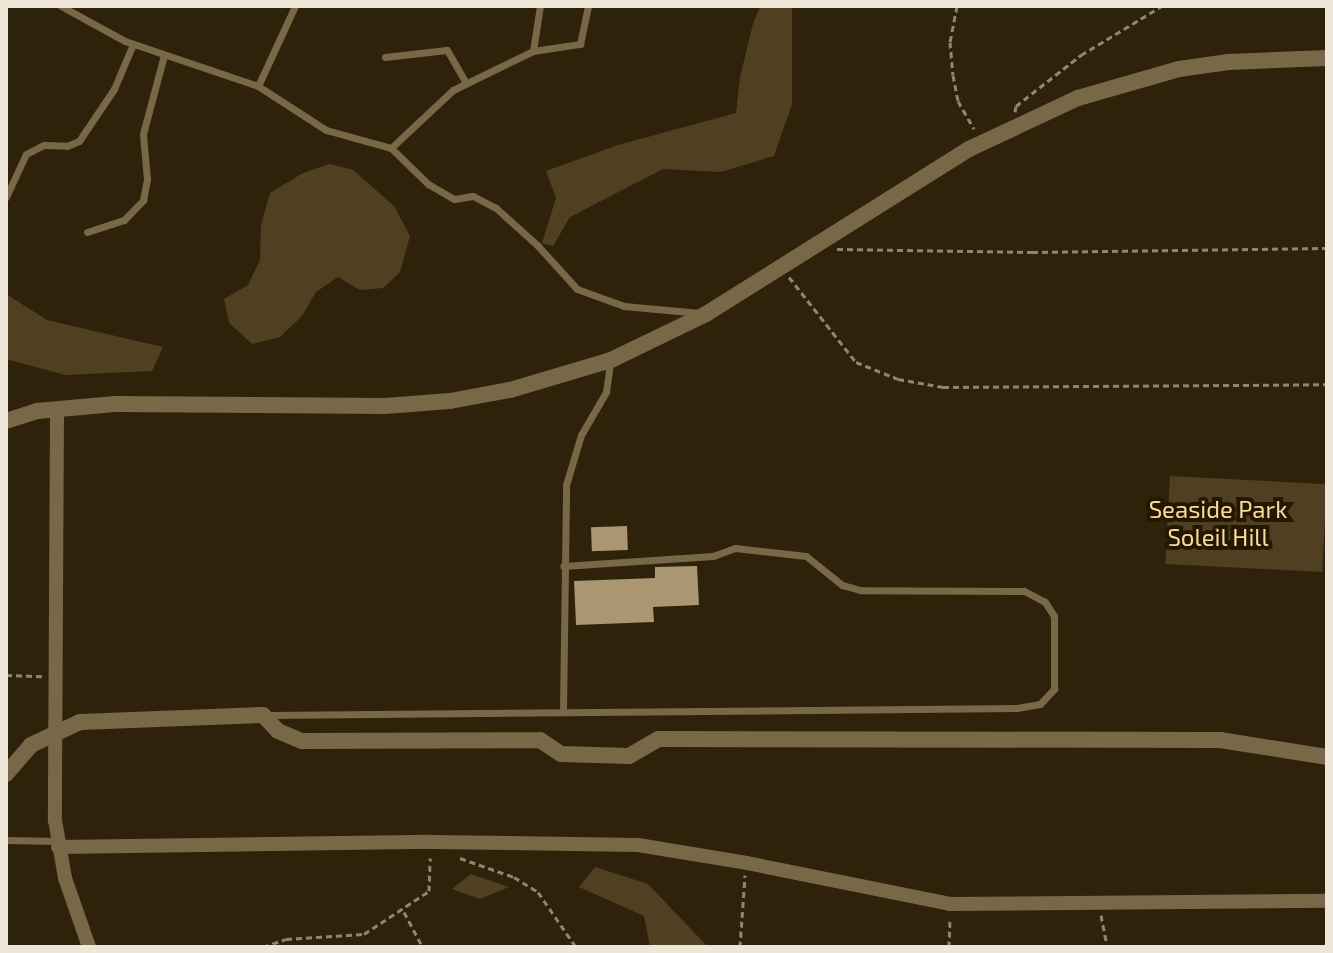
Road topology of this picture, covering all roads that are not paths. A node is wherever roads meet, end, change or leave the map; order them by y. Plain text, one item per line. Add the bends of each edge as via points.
1 (61, 6) edge
2 (295, 6) edge
3 (540, 6) edge
4 (588, 6) edge
5 (133, 44) junction
6 (533, 51) junction
7 (164, 55) junction
8 (385, 57) dead end
9 (1327, 58) edge
10 (466, 83) junction
11 (258, 86) junction
12 (391, 148) junction
13 (6, 197) edge
14 (87, 232) dead end
15 (706, 314) junction
16 (611, 360) junction
17 (57, 409) junction
18 (6, 421) edge
19 (563, 566) junction
20 (563, 710) junction
21 (263, 715) junction
22 (54, 732) junction
23 (1327, 757) edge
24 (6, 774) edge
25 (6, 840) edge
26 (58, 844) junction
27 (1327, 901) edge
28 (89, 947) edge

1 - 5 lane
2 - 11 lane
3 - 6 lane
4 - 6 lane via 580,44
5 - 7 lane
5 - 13 lane via 114,89 79,141 44,145 26,154
6 - 10 lane
7 - 11 lane
7 - 14 lane via 143,134 143,200 124,220
8 - 10 lane via 447,50
9 - 15 street via 1179,69 1120,83 1011,127
10 - 12 lane
11 - 12 lane via 326,130
12 - 15 lane via 428,184 454,199 473,196 496,208 577,289 624,306
15 - 16 street
16 - 17 street via 510,390 450,401
16 - 19 lane via 606,392 569,465
17 - 18 street
17 - 22 street
19 - 20 lane
19 - 20 lane via 713,556 735,548 791,552 806,556 842,585 860,590 1024,591 1045,602 1054,616 1054,689 1040,704
20 - 21 lane
21 - 22 street via 80,722
21 - 23 street via 278,731 302,741 540,740 561,754 629,756 659,739 1220,740
22 - 24 street via 31,745
22 - 26 street
25 - 26 lane
26 - 27 street via 638,845 950,904
26 - 28 street

